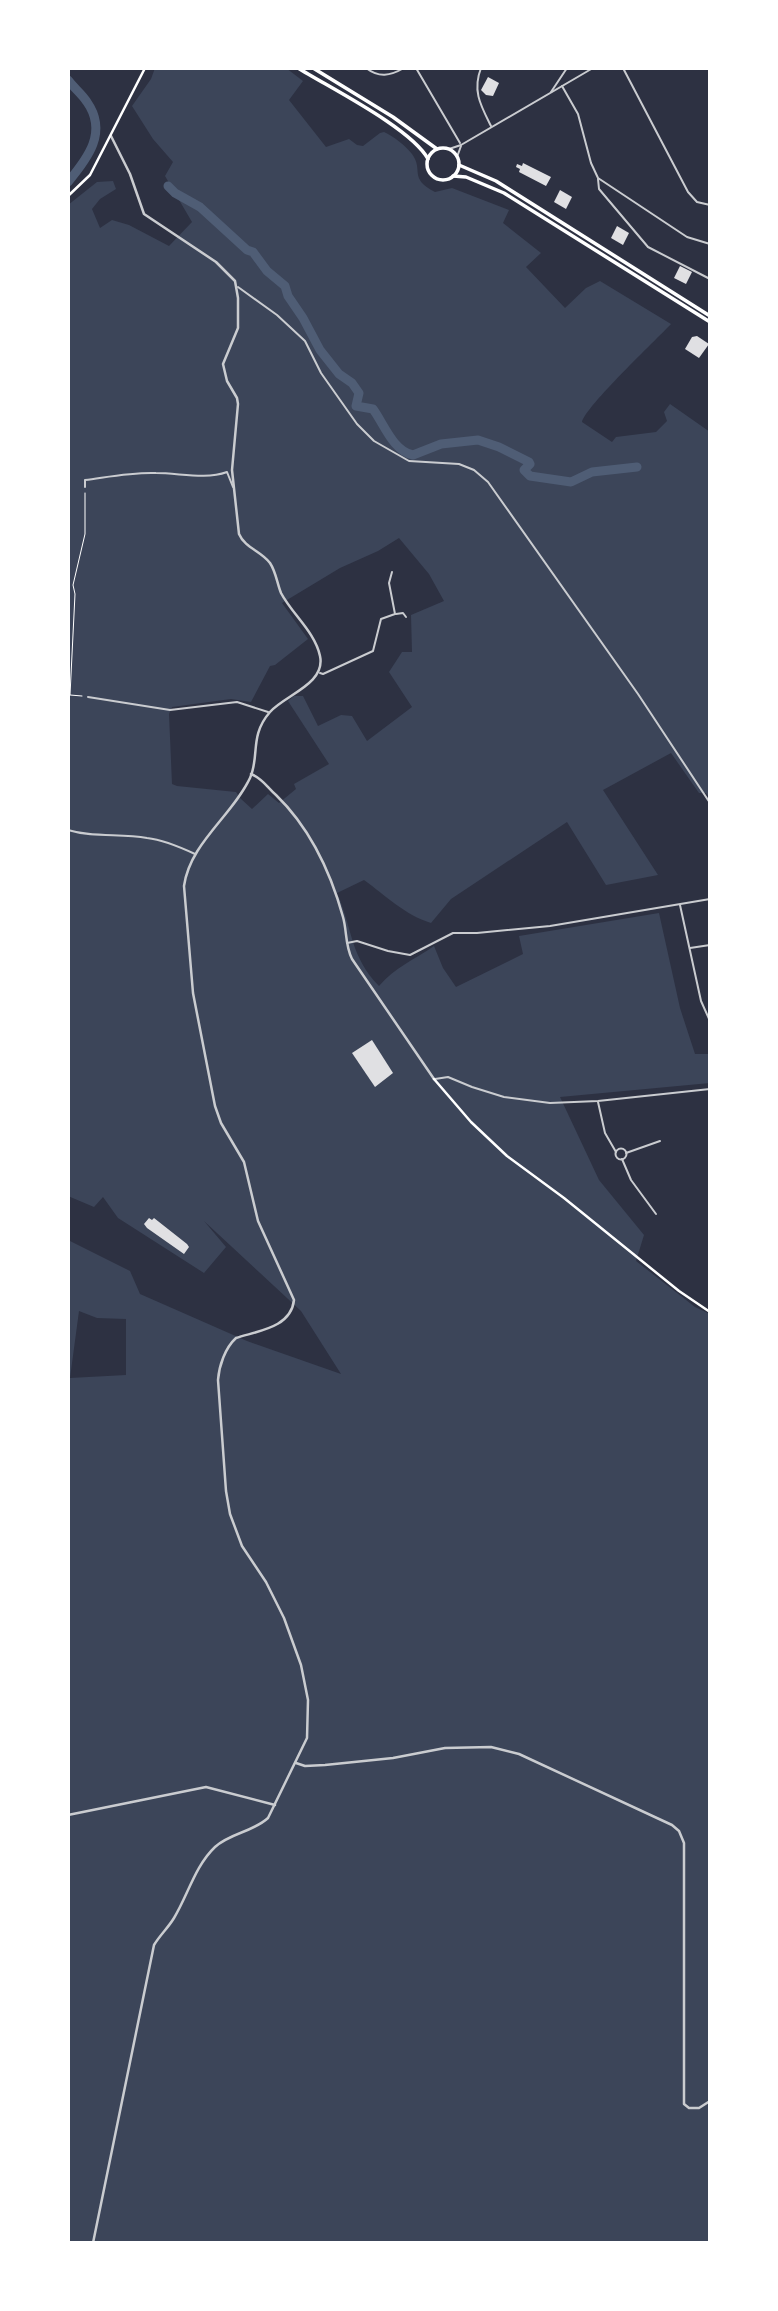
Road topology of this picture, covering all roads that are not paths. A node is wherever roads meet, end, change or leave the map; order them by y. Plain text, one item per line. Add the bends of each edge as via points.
1 (145, 68) edge
2 (298, 68) edge
3 (313, 68) edge
4 (366, 68) edge
5 (404, 68) edge
6 (416, 68) edge
7 (481, 68) edge
8 (567, 68) edge
9 (593, 68) edge
10 (623, 68) edge
11 (562, 86) junction
12 (551, 93) junction
13 (492, 127) junction
14 (111, 136) junction
15 (461, 145) junction
16 (437, 149) junction
17 (449, 149) junction
18 (457, 157) junction
19 (428, 159) junction
20 (459, 165) junction
21 (453, 176) junction
22 (598, 178) junction
23 (68, 196) edge
24 (710, 205) edge
25 (710, 244) edge
26 (710, 279) edge
27 (237, 286) junction
28 (710, 316) edge
29 (710, 322) edge
30 (85, 487) road end
31 (233, 487) junction
32 (392, 572) dead end
33 (395, 614) junction
34 (406, 617) dead end
35 (320, 673) junction
36 (88, 697) road end
37 (269, 713) junction
38 (251, 774) junction
39 (710, 803) edge
40 (68, 830) edge
41 (195, 854) junction
42 (710, 899) edge
43 (680, 905) junction
44 (346, 943) junction
45 (710, 945) edge
46 (689, 948) junction
47 (710, 1021) edge
48 (434, 1079) junction
49 (710, 1089) edge
50 (597, 1101) junction
51 (660, 1141) dead end
52 (616, 1152) junction
53 (626, 1153) junction
54 (622, 1159) junction
55 (656, 1214) dead end
56 (710, 1312) edge
57 (296, 1763) junction
58 (275, 1805) junction
59 (68, 1815) edge
60 (710, 2101) edge
61 (93, 2243) edge

1 - 14 main road
2 - 19 main road via 399,130
3 - 16 main road
4 - 5 street via 382,75
6 - 15 street
7 - 13 street via 478,99
8 - 12 street
9 - 11 street
10 - 24 street via 688,192 697,202
11 - 12 street
11 - 22 street via 578,114
12 - 13 street
13 - 15 street
14 - 23 main road via 90,175
14 - 27 street via 144,214 229,272
15 - 17 street
15 - 18 street
16 - 17 main road
16 - 19 main road
17 - 18 main road
18 - 20 main road
19 - 21 main road via 434,177 444,180
20 - 21 main road
20 - 28 main road via 496,181
21 - 29 main road via 504,193
22 - 25 street via 687,237
22 - 26 street via 599,189 648,247
27 - 31 street via 236,335 223,364 238,404
27 - 39 street via 305,341 321,373 374,441 409,461 459,464 488,482
30 - 31 street via 85,481 116,476 227,472
31 - 35 street via 240,538 271,565 280,591 318,648
32 - 33 street via 389,583
33 - 34 street via 403,612
33 - 35 street via 381,619 372,652
35 - 37 street
36 - 37 street via 170,710 237,702
37 - 38 street via 256,738
38 - 41 street
38 - 44 street via 293,812 312,840 342,914
40 - 41 street via 145,837
41 - 57 street via 184,895 197,1021 217,1114 244,1162 258,1221 293,1296 293,1308 281,1322 232,1342 218,1380 233,1525 280,1609 304,1676 308,1733
42 - 43 street
43 - 44 street via 550,926 453,933 410,956 357,941
43 - 46 street
44 - 48 street via 359,971
45 - 46 street
46 - 47 street
48 - 50 street via 448,1077 525,1101
48 - 56 main road via 506,1156
49 - 50 street
50 - 52 street via 605,1133
51 - 53 street
52 - 53 street via 622,1148
52 - 54 street
53 - 54 street
54 - 55 street
57 - 58 street
57 - 60 street via 325,1765 491,1746 519,1754 672,1825 684,1843 684,2104 699,2108
58 - 59 street via 206,1787
58 - 61 street via 264,1822 224,1840 208,1854 154,1945

